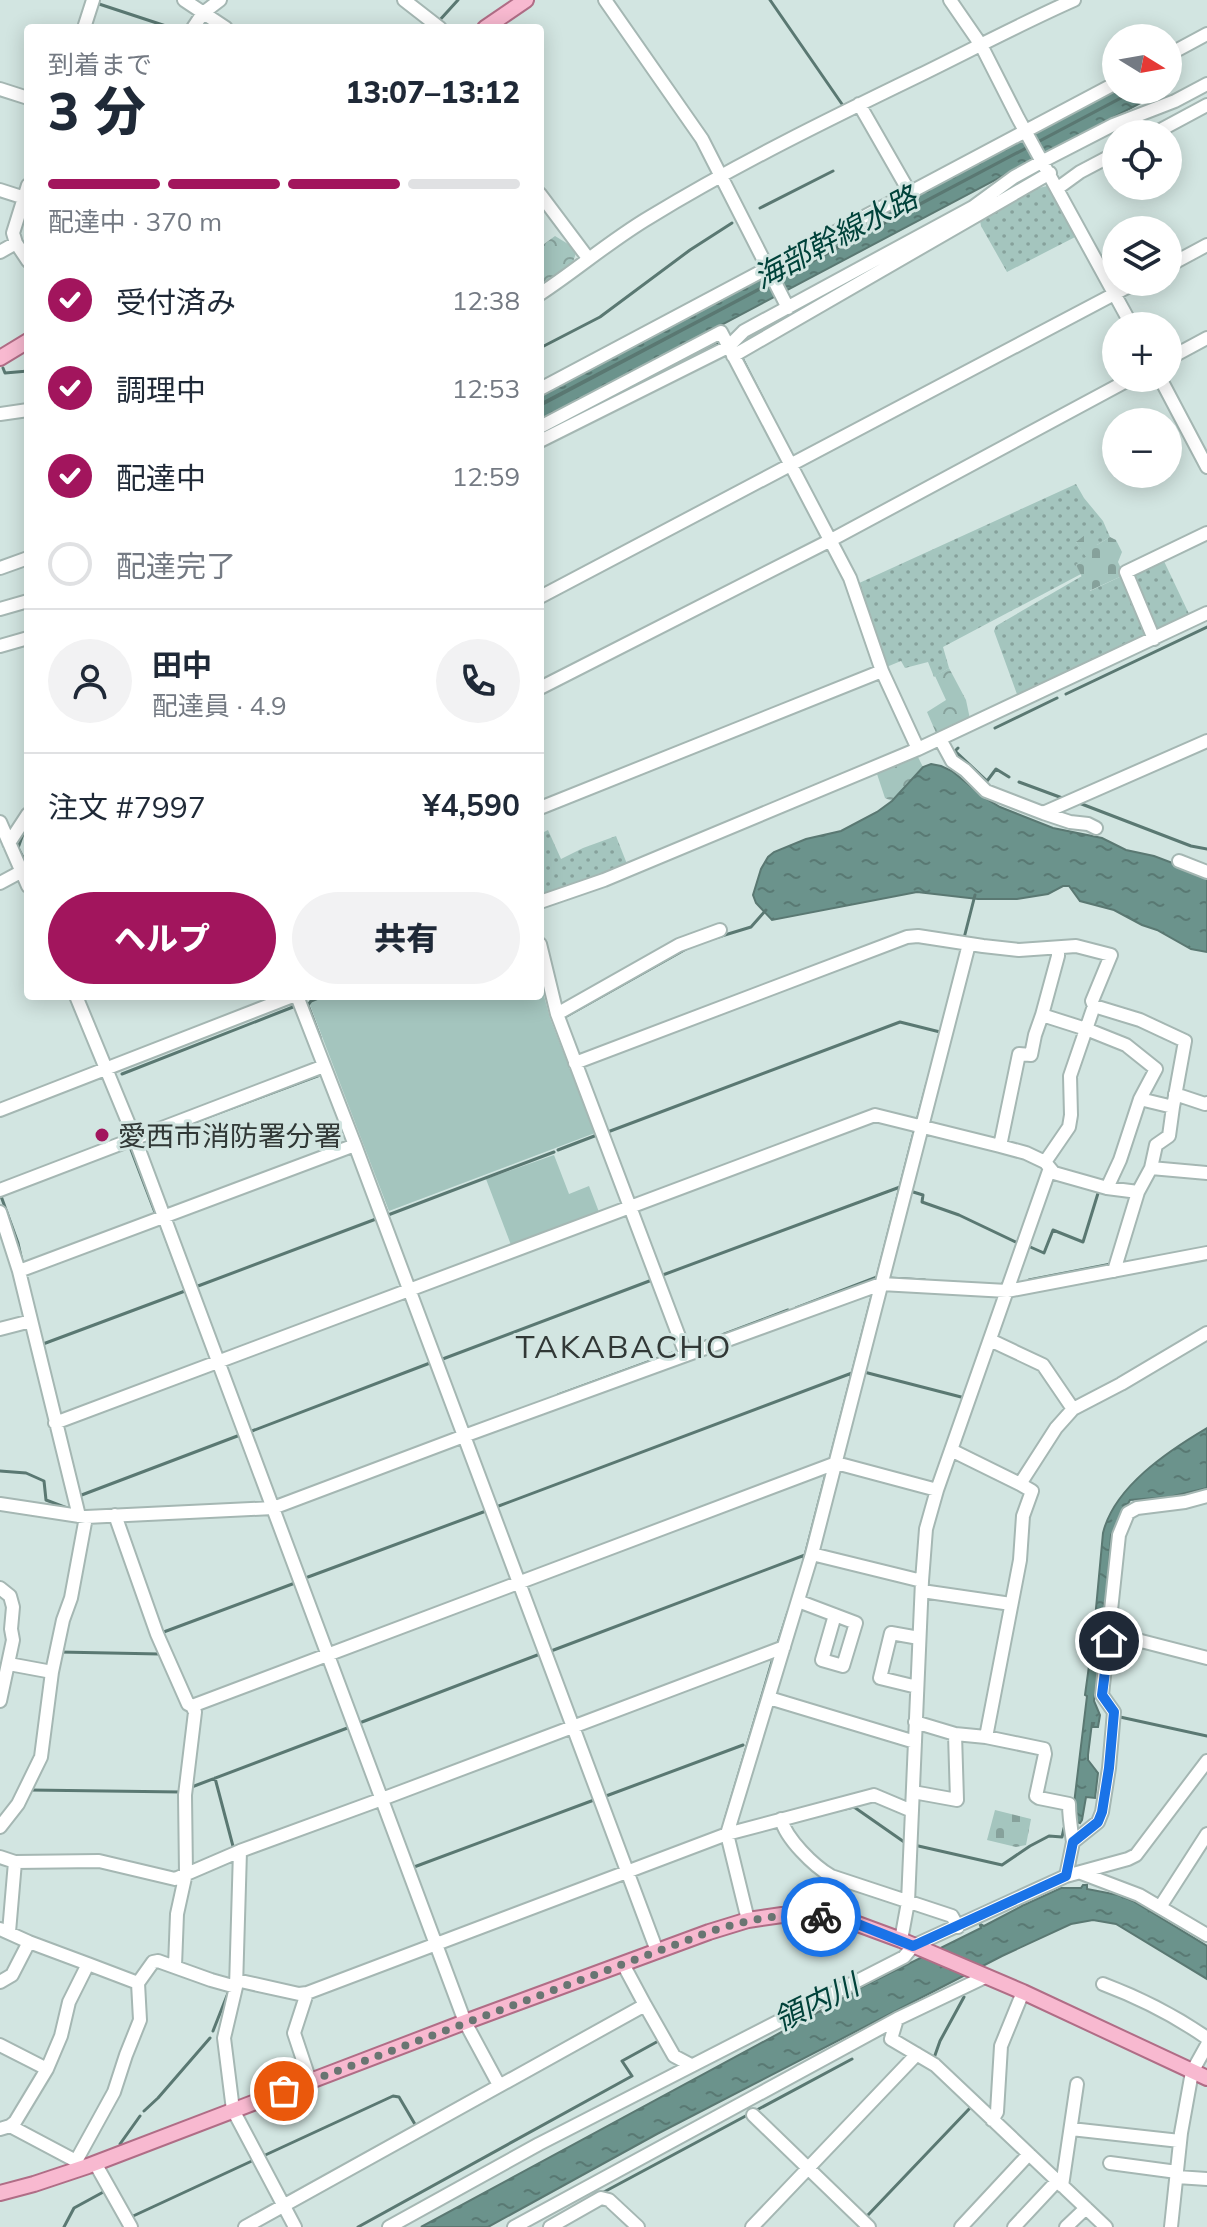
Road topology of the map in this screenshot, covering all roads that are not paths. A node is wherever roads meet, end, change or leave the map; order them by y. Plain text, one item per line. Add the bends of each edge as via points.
1 (86, 0) edge
2 (93, 0) edge
3 (184, 0) edge
4 (220, 0) edge
5 (404, 0) edge
6 (526, 0) edge
7 (605, 0) edge
8 (950, 0) edge
9 (1074, 0) edge
10 (203, 13) junction
11 (78, 24) edge
12 (85, 24) edge
13 (196, 24) edge
14 (220, 24) edge
15 (435, 24) edge
16 (491, 24) edge
17 (1207, 34) edge
18 (981, 45) junction
19 (1182, 47) edge
20 (1207, 84) edge
21 (0, 89) edge
22 (1102, 91) edge
23 (24, 97) edge
24 (859, 104) junction
25 (1207, 105) edge
26 (1179, 120) edge
27 (1026, 132) junction
28 (1102, 160) edge
29 (1044, 164) junction
30 (721, 175) junction
31 (1058, 188) junction
32 (0, 190) edge
33 (910, 193) junction
34 (24, 194) edge
35 (544, 198) edge
36 (24, 202) edge
37 (16, 243) junction
38 (1207, 245) edge
39 (0, 252) edge
40 (24, 255) edge
41 (588, 258) junction
42 (1182, 258) edge
43 (768, 269) junction
44 (1102, 271) edge
45 (544, 291) edge
46 (1110, 296) edge
47 (786, 305) junction
48 (1207, 338) edge
49 (24, 343) edge
50 (1182, 351) edge
51 (730, 352) junction
52 (0, 358) edge
53 (544, 387) edge
54 (1106, 392) edge
55 (1167, 392) edge
56 (24, 411) edge
57 (0, 414) edge
58 (544, 425) edge
59 (544, 439) edge
60 (791, 464) junction
61 (1207, 467) edge
62 (1207, 533) edge
63 (831, 540) junction
64 (24, 559) edge
65 (0, 568) edge
66 (544, 595) edge
67 (24, 602) edge
68 (0, 609) edge
69 (1207, 613) edge
70 (24, 639) edge
71 (1154, 639) junction
72 (0, 646) edge
73 (882, 671) junction
74 (544, 686) edge
75 (940, 739) junction
76 (1207, 741) edge
77 (918, 749) junction
78 (544, 806) edge
79 (1043, 813) junction
80 (24, 820) edge
81 (0, 822) edge
82 (1096, 828) dead end
83 (9, 843) junction
84 (1179, 861) dead end
85 (24, 868) edge
86 (24, 871) edge
87 (1207, 872) edge
88 (0, 883) edge
89 (544, 901) edge
90 (720, 930) dead end
91 (969, 944) junction
92 (1058, 949) junction
93 (544, 960) edge
94 (78, 1000) edge
95 (285, 1000) edge
96 (297, 1000) edge
97 (1094, 1006) junction
98 (557, 1014) junction
99 (1042, 1015) junction
100 (1086, 1029) junction
101 (575, 1063) junction
102 (324, 1066) junction
103 (107, 1068) junction
104 (1140, 1099) junction
105 (1174, 1100) junction
106 (1207, 1103) edge
107 (0, 1110) edge
108 (921, 1127) junction
109 (135, 1139) junction
110 (355, 1145) junction
111 (1000, 1146) junction
112 (1048, 1165) junction
113 (1151, 1168) junction
114 (1207, 1173) edge
115 (1107, 1188) junction
116 (0, 1190) edge
117 (1138, 1192) junction
118 (629, 1207) junction
119 (0, 1212) edge
120 (164, 1217) junction
121 (1207, 1253) edge
122 (19, 1271) junction
123 (1114, 1271) junction
124 (881, 1284) junction
125 (409, 1291) junction
126 (1007, 1291) junction
127 (31, 1321) junction
128 (0, 1329) edge
129 (1207, 1333) edge
130 (990, 1340) junction
131 (686, 1355) junction
132 (218, 1362) junction
133 (1073, 1409) junction
134 (55, 1423) junction
135 (464, 1436) junction
136 (951, 1450) junction
137 (836, 1463) junction
138 (1020, 1484) junction
139 (937, 1490) junction
140 (1207, 1496) edge
141 (0, 1504) edge
142 (273, 1508) junction
143 (115, 1515) junction
144 (82, 1516) junction
145 (812, 1554) junction
146 (518, 1583) junction
147 (922, 1586) junction
148 (0, 1588) edge
149 (798, 1601) junction
150 (1011, 1604) junction
151 (835, 1615) dead end
152 (1110, 1633) junction
153 (919, 1638) junction
154 (784, 1647) junction
155 (328, 1655) junction
156 (1207, 1658) edge
157 (9, 1664) junction
158 (52, 1672) junction
159 (2, 1686) edge
160 (917, 1687) junction
161 (769, 1698) junction
162 (0, 1701) edge
163 (192, 1706) junction
164 (915, 1722) junction
165 (572, 1727) junction
166 (955, 1734) junction
167 (986, 1737) junction
168 (915, 1742) junction
169 (1207, 1761) edge
170 (1201, 1782) edge
171 (913, 1792) junction
172 (382, 1799) junction
173 (912, 1811) junction
174 (781, 1819) junction
175 (0, 1827) edge
176 (727, 1834) junction
177 (1207, 1834) edge
178 (1073, 1842) junction
179 (240, 1851) junction
180 (0, 1857) edge
181 (15, 1862) junction
182 (628, 1871) junction
183 (186, 1873) junction
184 (1081, 1873) junction
185 (1066, 1876) junction
186 (908, 1902) junction
187 (1160, 1907) junction
188 (748, 1920) junction
189 (958, 1927) junction
190 (5, 1930) edge
191 (1207, 1935) edge
192 (29, 1942) junction
193 (436, 1943) junction
194 (912, 1945) junction
195 (657, 1951) junction
196 (88, 1964) junction
197 (623, 1964) junction
198 (175, 1966) junction
199 (983, 1975) junction
200 (0, 1982) edge
201 (138, 1983) junction
202 (236, 1983) junction
203 (1103, 1984) dead end
204 (1023, 1992) junction
205 (307, 1993) junction
206 (645, 2005) junction
207 (897, 2019) junction
208 (465, 2022) junction
209 (1207, 2038) edge
210 (0, 2045) edge
211 (1207, 2045) edge
212 (917, 2054) junction
213 (691, 2065) junction
214 (47, 2069) junction
215 (1192, 2072) junction
216 (1207, 2078) edge
217 (310, 2081) junction
218 (1077, 2084) dead end
219 (499, 2085) junction
220 (233, 2110) junction
221 (753, 2115) dead end
222 (992, 2120) junction
223 (5, 2127) edge
224 (1071, 2129) junction
225 (1180, 2141) junction
226 (1029, 2154) junction
227 (95, 2163) junction
228 (1110, 2163) dead end
229 (77, 2165) junction
230 (808, 2168) junction
231 (1177, 2175) junction
232 (1207, 2179) edge
233 (1060, 2183) junction
234 (0, 2193) edge
235 (283, 2207) junction
236 (1086, 2208) junction
237 (131, 2227) edge
238 (245, 2227) edge
239 (295, 2227) edge
240 (389, 2227) edge
241 (514, 2227) edge
242 (550, 2227) edge
243 (638, 2227) edge
244 (752, 2227) edge
245 (869, 2227) edge
246 (961, 2227) edge
247 (1014, 2227) edge
248 (1066, 2227) edge
249 (1106, 2227) edge
250 (1171, 2227) edge

1 - 11 street
2 - 12 street
3 - 10 street
4 - 10 street
5 - 15 street
6 - 16 main road
7 - 30 street via 702,139
8 - 18 street
9 - 18 street
10 - 13 street
10 - 14 street
17 - 19 street
18 - 24 street
18 - 27 street
20 - 29 street via 1113,125
21 - 23 street
22 - 27 street
24 - 30 street
24 - 33 street
25 - 26 street
27 - 29 street
27 - 33 street
28 - 31 street
29 - 31 street
29 - 47 street
29 - 51 street
30 - 41 street
30 - 43 street
31 - 44 street
32 - 34 street
33 - 43 street
35 - 41 street
36 - 37 street via 13,233
37 - 39 street
37 - 40 street
38 - 42 street
41 - 45 street
43 - 47 street
43 - 53 street
46 - 60 street
47 - 51 street via 744,331
48 - 50 street
49 - 52 main road
51 - 58 street via 721,332
51 - 59 street
51 - 60 street
54 - 63 street
55 - 61 street
56 - 57 street
60 - 63 street
60 - 66 street
62 - 71 street via 1126,572
63 - 73 street
63 - 74 street
64 - 65 street
67 - 68 street
69 - 71 street
70 - 72 street
71 - 75 street
73 - 77 street
73 - 78 street
75 - 77 street
75 - 79 street via 952,761 986,791
76 - 79 street
77 - 89 street
79 - 82 street
80 - 83 street
81 - 83 street
83 - 85 street
84 - 87 street
86 - 88 street
90 - 98 street via 679,945
91 - 92 street
91 - 101 street via 907,937
91 - 108 street
92 - 97 street via 1076,946 1111,955
92 - 99 street
93 - 98 street
94 - 103 street
95 - 103 street
96 - 102 street
97 - 100 street
97 - 105 street via 1185,1041
98 - 101 street
99 - 100 street
99 - 111 street via 1031,1055 1019,1054
100 - 104 street via 1126,1045 1156,1069
100 - 112 street via 1070,1076 1069,1127
101 - 118 street
102 - 109 street
102 - 110 street
103 - 107 street
103 - 109 street
104 - 105 street
104 - 115 street
105 - 106 street
105 - 113 street via 1169,1136 1156,1145
108 - 111 street
108 - 118 street via 875,1115
108 - 124 street
109 - 116 street
109 - 120 street
110 - 120 street
110 - 125 street
111 - 112 street
112 - 115 street via 1054,1173
112 - 126 street
113 - 114 street
113 - 117 street
115 - 117 street
117 - 123 street
118 - 125 street
118 - 131 street
119 - 122 street
120 - 122 street
120 - 132 street
121 - 123 street
122 - 127 street
123 - 126 street
124 - 126 street
124 - 131 street
124 - 137 street
125 - 132 street
125 - 135 street
126 - 130 street
127 - 128 street
127 - 134 street
129 - 133 street
130 - 133 street via 1043,1365
130 - 136 street
131 - 135 street
132 - 134 street
132 - 142 street
133 - 138 street
134 - 144 street
135 - 142 street
135 - 146 street
136 - 138 street
136 - 139 street
137 - 139 street
137 - 145 street
137 - 146 street
138 - 150 street via 1032,1491 1023,1516
139 - 147 street via 926,1529
140 - 152 street via 1128,1513 1116,1554
141 - 144 street
142 - 143 street
142 - 155 street
143 - 144 street
143 - 163 street via 157,1634
144 - 158 street via 71,1598
145 - 147 street
145 - 149 street
146 - 155 street
146 - 165 street
147 - 150 street
147 - 153 street
148 - 157 street via 13,1607
149 - 151 street
149 - 154 street
150 - 167 street
152 - 156 street
152 - 178 street via 1102,1695 1114,1712 1102,1812 1098,1822
153 - 160 street
153 - 160 street via 891,1633 880,1678
154 - 161 street
154 - 165 street
155 - 163 street
155 - 172 street
157 - 158 street
157 - 159 street
158 - 175 street via 41,1757
159 - 162 street
160 - 164 street
161 - 168 street
161 - 176 street
163 - 183 street
164 - 166 street
164 - 168 street
165 - 172 street
165 - 182 street
166 - 167 street
166 - 171 street via 957,1800
167 - 178 street via 1044,1749 1036,1796 1069,1804
168 - 171 street
169 - 170 street
170 - 184 street via 1136,1855
171 - 173 street
172 - 179 street
172 - 193 street
173 - 174 street via 874,1795
173 - 186 street
174 - 176 street
174 - 186 street via 823,1871
176 - 182 street
176 - 188 street
177 - 187 street
178 - 185 street
179 - 183 street
179 - 202 street
180 - 181 street
181 - 183 street via 99,1861 175,1879
181 - 190 street
182 - 193 street
182 - 195 street
183 - 198 street via 177,1914
184 - 185 street
184 - 187 street
185 - 189 street
186 - 189 street via 952,1916
186 - 194 street
187 - 191 street
188 - 194 main road via 817,1916 855,1923
188 - 195 main road
189 - 194 street
190 - 192 street
192 - 196 street
192 - 200 street via 12,1975
193 - 205 street
193 - 208 street
194 - 199 main road
194 - 213 street via 904,1957
195 - 197 main road
196 - 201 street
196 - 214 street
197 - 206 street
197 - 208 main road
198 - 201 street via 153,1962
198 - 202 street
199 - 204 main road
199 - 207 street
201 - 229 street via 140,2020 114,2092
202 - 205 street
202 - 220 street via 224,2038
203 - 209 street via 1180,2019
204 - 215 main road
204 - 222 street via 1001,2046
205 - 217 street via 294,2033
206 - 213 street via 674,2056
206 - 219 street
207 - 212 street via 891,2039
207 - 241 street
208 - 217 main road
208 - 219 street
210 - 214 street
211 - 215 street
212 - 222 street
212 - 230 street
213 - 240 street
214 - 223 street via 15,2122
215 - 216 main road
215 - 225 street
217 - 220 main road
218 - 224 street
219 - 235 street
220 - 227 main road
220 - 235 street
221 - 230 street
222 - 226 street
223 - 229 street
224 - 225 street
224 - 233 street
225 - 231 street
226 - 233 street
226 - 246 street
227 - 229 main road
227 - 237 street
228 - 231 street
229 - 234 main road
230 - 244 street
230 - 245 street
231 - 232 street
231 - 250 street
233 - 236 street
233 - 247 street
235 - 238 street
235 - 239 street
236 - 248 street
236 - 249 street
242 - 243 street via 601,2198

